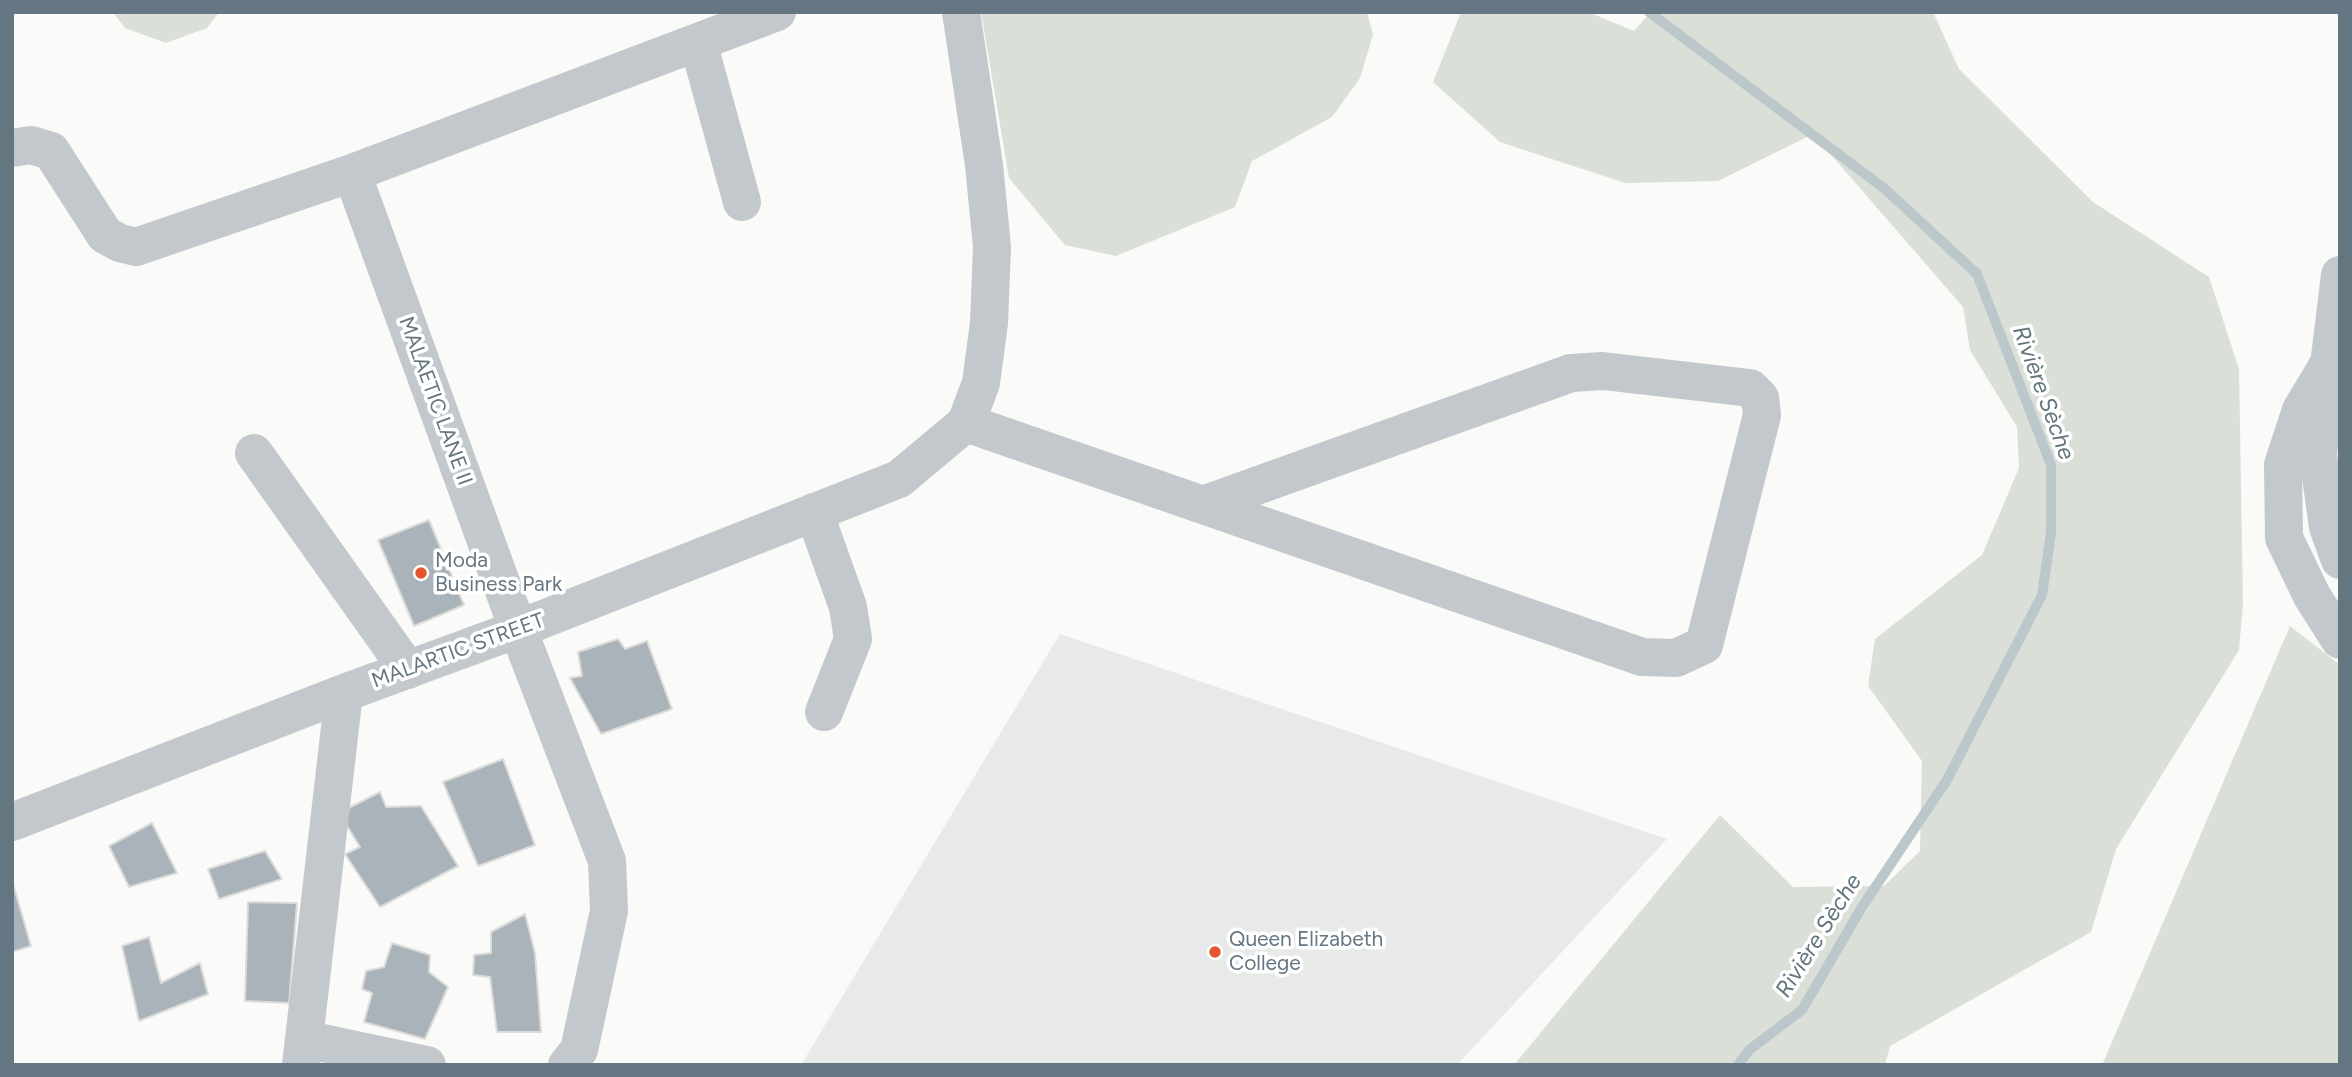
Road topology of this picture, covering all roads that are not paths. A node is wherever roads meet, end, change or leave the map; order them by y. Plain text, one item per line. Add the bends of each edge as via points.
1 (777, 12) edge
2 (961, 12) edge
3 (698, 42) junction
4 (12, 148) edge
5 (352, 173) junction
6 (742, 202) dead end
7 (2340, 275) edge
8 (2331, 352) junction
9 (966, 423) junction
10 (254, 453) dead end
11 (1203, 505) junction
12 (814, 512) junction
13 (2340, 560) edge
14 (518, 629) junction
15 (2340, 640) edge
16 (408, 670) junction
17 (344, 693) junction
18 (824, 712) dead end
19 (12, 822) edge
20 (303, 1052) edge
21 (427, 1065) edge
22 (567, 1065) edge

1 - 3 street
2 - 9 street via 992,247 981,383
3 - 5 street
3 - 6 street
4 - 5 street via 31,145 51,151 105,235 136,247
5 - 14 street, MALAETIC LANE II
7 - 8 street
8 - 13 street via 2318,455 2328,527
8 - 15 street via 2301,410 2283,466 2284,538
9 - 11 street
9 - 12 street, MALARTIC STREET via 899,479
10 - 16 street
11 - 11 street via 1642,657 1676,658 1704,645 1762,415 1760,398 1750,388 1603,371 1571,373
12 - 14 street, MALARTIC STREET
12 - 18 street via 848,607 853,639
14 - 16 street, MALARTIC STREET
14 - 22 street, MALAETIC LANE II via 607,861 609,911 579,1051
16 - 17 street, MALARTIC STREET
17 - 19 street, MALARTIC STREET
17 - 20 street
20 - 21 street

